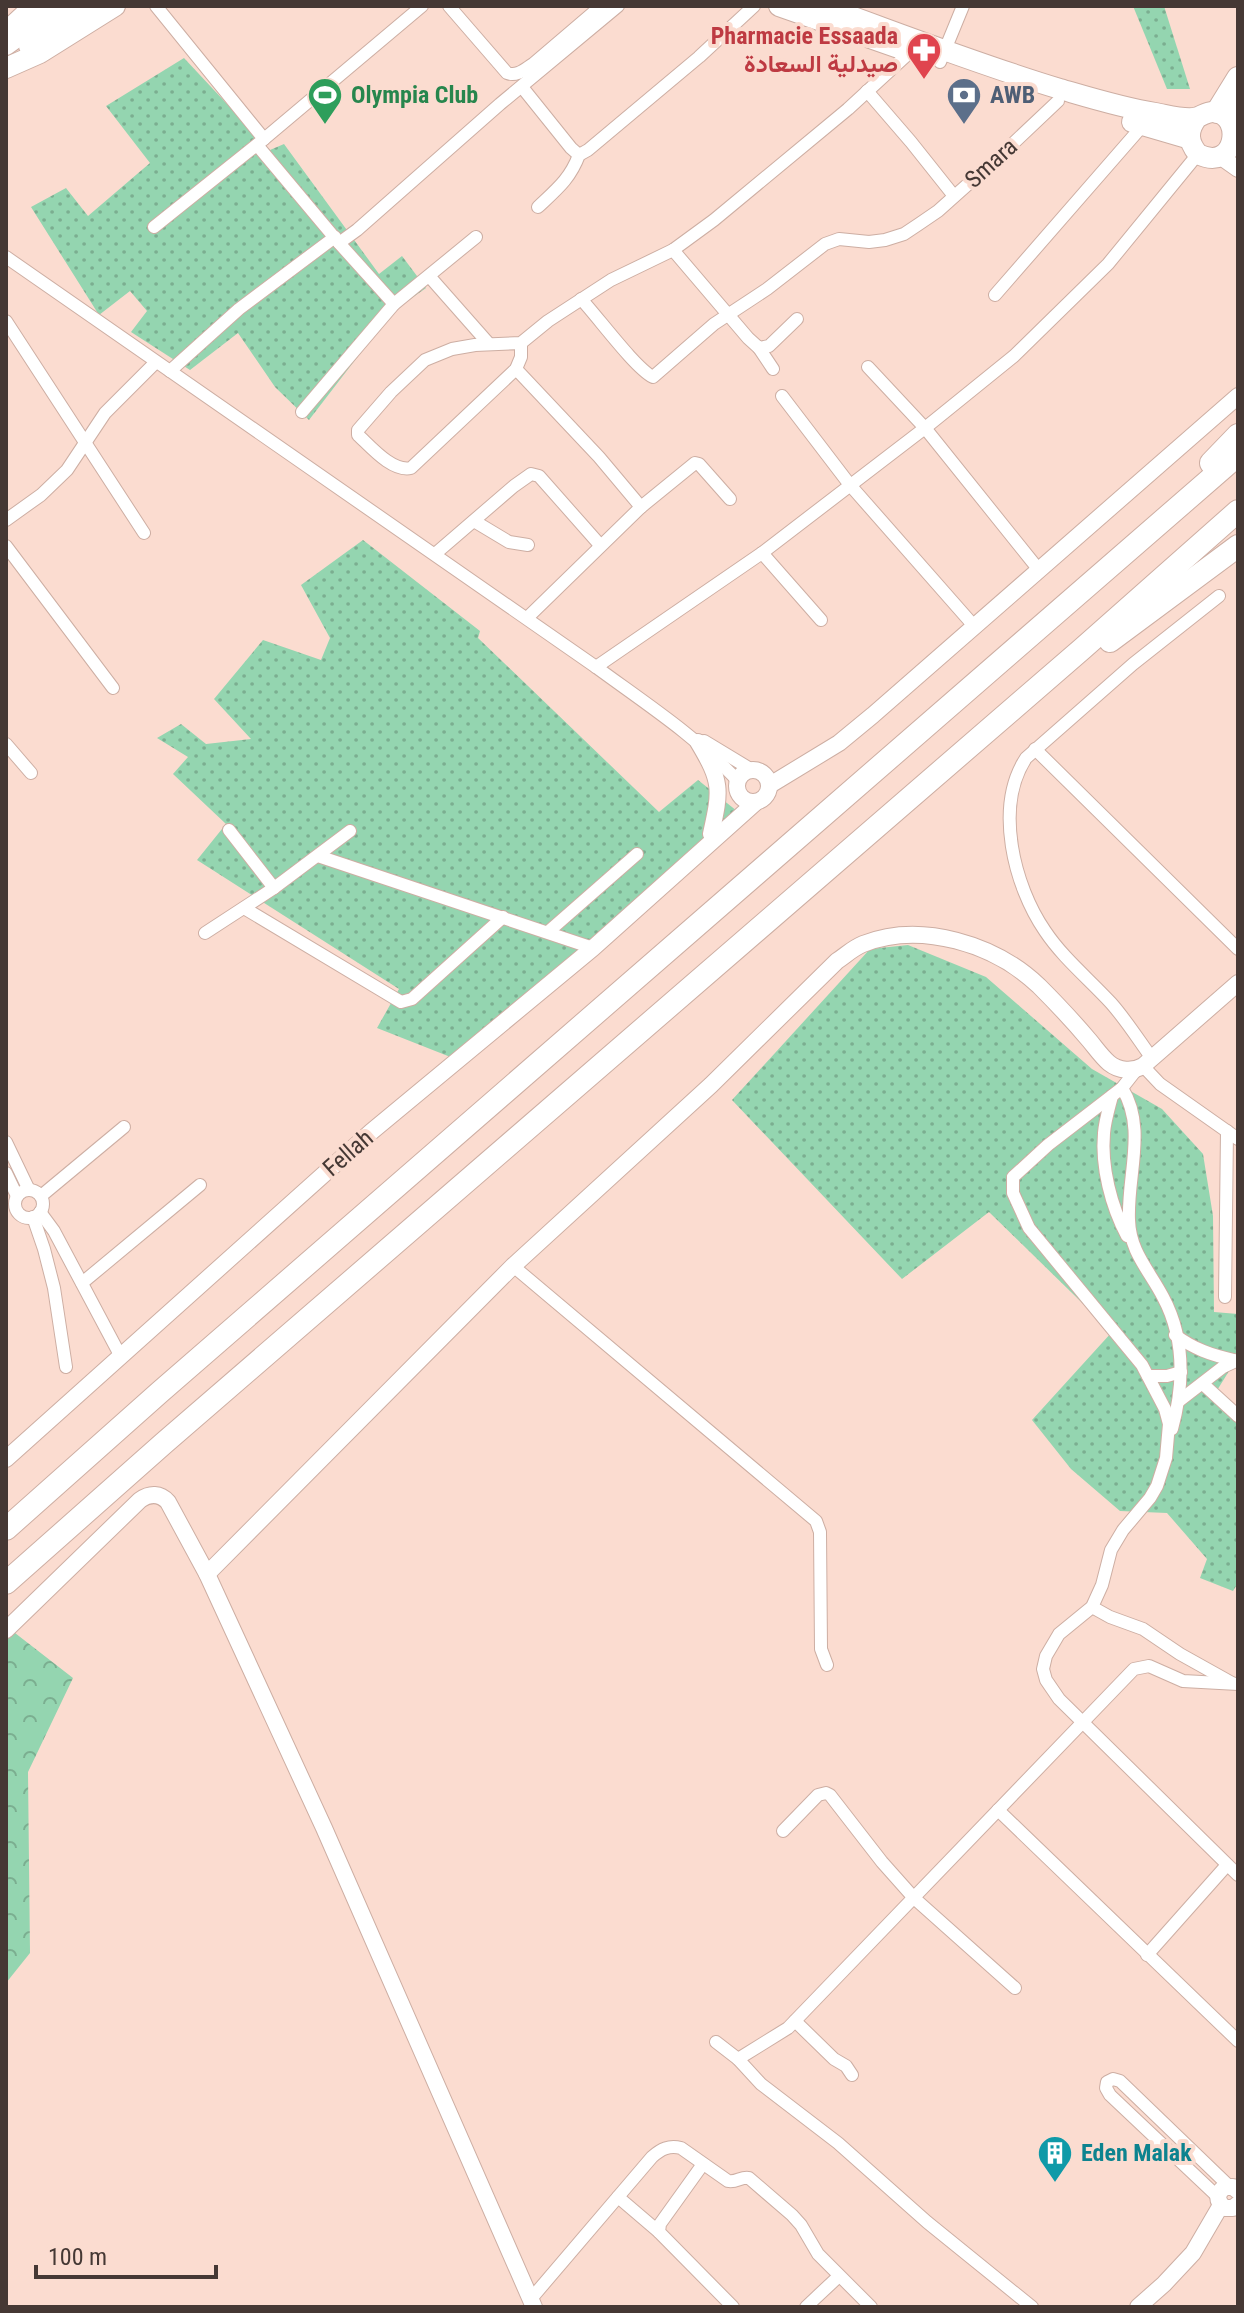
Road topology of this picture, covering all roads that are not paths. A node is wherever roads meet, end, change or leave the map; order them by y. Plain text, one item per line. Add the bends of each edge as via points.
1 (34, 6) edge
2 (60, 6) edge
3 (85, 6) edge
4 (115, 6) edge
5 (156, 6) edge
6 (422, 6) edge
7 (449, 6) edge
8 (601, 6) edge
9 (618, 6) edge
10 (754, 6) edge
11 (779, 6) edge
12 (823, 6) edge
13 (963, 6) edge
14 (6, 32) edge
15 (6, 45) edge
16 (913, 46) junction
17 (943, 56) junction
18 (6, 62) edge
19 (6, 68) edge
20 (1238, 78) edge
21 (522, 87) junction
22 (867, 91) junction
23 (1058, 101) junction
24 (1144, 124) junction
25 (1228, 135) edge
26 (260, 142) junction
27 (1194, 146) junction
28 (579, 155) junction
29 (954, 196) junction
30 (538, 207) dead end
31 (154, 227) dead end
32 (476, 237) dead end
33 (337, 240) junction
34 (673, 250) junction
35 (6, 257) edge
36 (429, 276) junction
37 (995, 295) dead end
38 (581, 299) junction
39 (394, 304) junction
40 (730, 315) junction
41 (797, 319) dead end
42 (6, 321) edge
43 (521, 343) junction
44 (489, 344) junction
45 (759, 348) junction
46 (156, 362) junction
47 (868, 367) dead end
48 (516, 369) junction
49 (773, 369) dead end
50 (170, 371) junction
51 (782, 396) dead end
52 (1238, 396) edge
53 (302, 412) dead end
54 (925, 428) junction
55 (1238, 435) edge
56 (85, 440) junction
57 (1238, 455) edge
58 (850, 485) junction
59 (1189, 496) junction
60 (730, 499) dead end
61 (641, 507) junction
62 (1238, 511) edge
63 (6, 520) edge
64 (474, 521) junction
65 (144, 533) dead end
66 (528, 545) dead end
67 (600, 545) junction
68 (6, 546) edge
69 (1238, 546) edge
70 (762, 553) junction
71 (435, 554) junction
72 (1039, 570) junction
73 (1219, 596) dead end
74 (527, 618) junction
75 (821, 620) dead end
76 (974, 626) junction
77 (596, 667) junction
78 (113, 688) dead end
79 (692, 738) junction
80 (6, 744) edge
81 (1035, 749) junction
82 (959, 755) junction
83 (752, 770) junction
84 (31, 773) dead end
85 (770, 785) junction
86 (738, 788) junction
87 (755, 803) junction
88 (229, 830) dead end
89 (350, 831) dead end
90 (711, 834) junction
91 (637, 854) dead end
92 (697, 855) junction
93 (318, 856) junction
94 (274, 888) junction
95 (244, 908) junction
96 (503, 917) junction
97 (548, 932) junction
98 (205, 933) dead end
99 (593, 948) junction
100 (1238, 949) edge
101 (1238, 983) edge
102 (1144, 1064) junction
103 (1117, 1092) junction
104 (124, 1127) dead end
105 (1232, 1135) edge
106 (6, 1142) edge
107 (6, 1173) edge
108 (200, 1185) dead end
109 (29, 1194) junction
110 (1232, 1199) edge
111 (36, 1214) junction
112 (1132, 1246) junction
113 (513, 1266) junction
114 (82, 1283) junction
115 (1225, 1297) dead end
116 (1175, 1335) junction
117 (120, 1355) junction
118 (1236, 1360) edge
119 (66, 1367) dead end
120 (1181, 1372) junction
121 (1148, 1376) junction
122 (1203, 1384) junction
123 (1179, 1401) junction
124 (1238, 1416) edge
125 (1170, 1438) junction
126 (6, 1459) edge
127 (6, 1529) edge
128 (207, 1574) junction
129 (6, 1583) edge
130 (1092, 1607) junction
131 (6, 1630) edge
132 (827, 1665) dead end
133 (1236, 1685) edge
134 (1083, 1723) junction
135 (998, 1810) junction
136 (783, 1831) dead end
137 (1227, 1865) junction
138 (1238, 1875) edge
139 (914, 1898) junction
140 (1147, 1955) junction
141 (1015, 1988) dead end
142 (795, 2021) junction
143 (1238, 2041) edge
144 (716, 2042) dead end
145 (738, 2059) junction
146 (852, 2075) dead end
147 (703, 2164) junction
148 (618, 2197) junction
149 (1232, 2198) edge
150 (659, 2232) junction
151 (839, 2276) junction
152 (532, 2304) edge
153 (733, 2307) edge
154 (806, 2307) edge
155 (871, 2307) edge
156 (1032, 2307) edge
157 (1138, 2307) edge

1 - 14 main road
2 - 15 main road
3 - 18 main road
4 - 19 main road
5 - 26 street
6 - 26 street
7 - 8 street via 511,75 533,64
9 - 21 street
10 - 28 street
11 - 16 main road
12 - 16 main road
13 - 17 street
16 - 17 main road
16 - 22 street
17 - 23 main road
17 - 25 main road
20 - 25 highway
21 - 28 street
21 - 33 street via 357,230
22 - 29 street, Smara
22 - 34 street
23 - 24 main road
23 - 29 street, Smara
24 - 27 main road
24 - 37 street
25 - 27 main road via 1206,157
25 - 27 main road via 1189,131
26 - 31 street
26 - 33 street
27 - 54 street via 1108,264 1014,356
28 - 30 street via 572,173
29 - 40 street via 904,234 869,242 831,241
32 - 36 street
33 - 39 street
33 - 50 street via 239,309
34 - 38 street
34 - 40 street
35 - 46 street
36 - 39 street
36 - 44 street
38 - 40 street via 653,377
38 - 43 street
39 - 53 street
40 - 45 street
41 - 45 street via 769,346
42 - 56 street
43 - 44 street
43 - 48 street
44 - 48 street via 434,355 419,364 363,423 358,435 396,466 408,469
45 - 49 street
46 - 50 street
46 - 56 street
47 - 54 street
48 - 61 street
50 - 71 street
51 - 58 street
52 - 72 street, Fellah
54 - 58 street
54 - 72 street
55 - 59 highway
56 - 63 street via 67,470
56 - 65 street
57 - 59 highway
58 - 70 street
58 - 76 street
59 - 127 highway
60 - 61 street via 695,463
61 - 67 street
62 - 82 highway
64 - 66 street via 509,542
64 - 67 street via 534,474
64 - 71 street
67 - 74 street
68 - 78 street
69 - 82 highway
70 - 75 street
70 - 77 street
71 - 74 street
72 - 76 street, Fellah
73 - 81 street
74 - 77 street
76 - 85 street, Fellah via 839,743
77 - 79 street
79 - 83 street
79 - 86 street
79 - 90 street via 713,767 719,787
80 - 84 street
81 - 100 street
81 - 102 street via 1020,768 1010,815 1022,885 1046,933 1113,1006
82 - 129 highway
83 - 85 street via 764,774
83 - 86 street, Fellah via 741,776
85 - 87 street, Fellah via 766,797
86 - 87 street
86 - 90 street, Fellah
87 - 92 street, Fellah
88 - 94 street
89 - 93 street
90 - 92 street, Fellah
91 - 97 street
92 - 99 street, Fellah
93 - 94 street
93 - 96 street
94 - 95 street
95 - 96 street via 401,1002 412,999
95 - 98 street
96 - 97 street
97 - 99 street
99 - 117 street, Fellah via 371,1132
101 - 102 street
102 - 103 street
102 - 105 street via 1160,1084
102 - 113 street via 1122,1069 1109,1063 1039,986 991,954 962,942 917,935 866,943 837,961
103 - 112 street via 1104,1131 1103,1154 1109,1189
103 - 112 street via 1127,1097 1136,1124
103 - 121 street via 1013,1177 1013,1193 1029,1228
104 - 109 street
105 - 110 street
106 - 109 street
107 - 109 street
108 - 114 street
109 - 111 street via 43,1207
109 - 111 street via 15,1200 17,1211 25,1218
110 - 115 street
111 - 114 street via 54,1231
111 - 119 street
112 - 116 street via 1165,1300
113 - 128 street
113 - 132 street via 816,1521 821,1649
114 - 117 street
116 - 118 street via 1209,1355
116 - 120 street
117 - 126 street, Fellah
118 - 122 street
120 - 121 street
120 - 123 street
121 - 125 street via 1165,1409
122 - 123 street
122 - 124 street
123 - 125 street
125 - 130 street via 1157,1486 1111,1550
128 - 131 street via 168,1502 148,1495
128 - 152 street
130 - 133 street via 1143,1629
130 - 134 street via 1059,1634 1043,1669 1059,1699
133 - 134 street via 1183,1681 1141,1666
134 - 135 street
134 - 137 street
135 - 139 street
135 - 140 street
136 - 139 street via 818,1795 830,1795
137 - 138 street
137 - 140 street
139 - 141 street
139 - 142 street
140 - 143 street
142 - 145 street
142 - 146 street
144 - 145 street
145 - 156 street via 761,2084
147 - 148 street via 681,2148 668,2146
147 - 150 street
147 - 151 street via 728,2181 749,2178 792,2215
148 - 150 street
148 - 152 street
149 - 149 street via 1120,2081 1109,2080 1105,2086 1110,2095
149 - 157 street via 1193,2253
150 - 153 street
151 - 154 street
151 - 155 street

